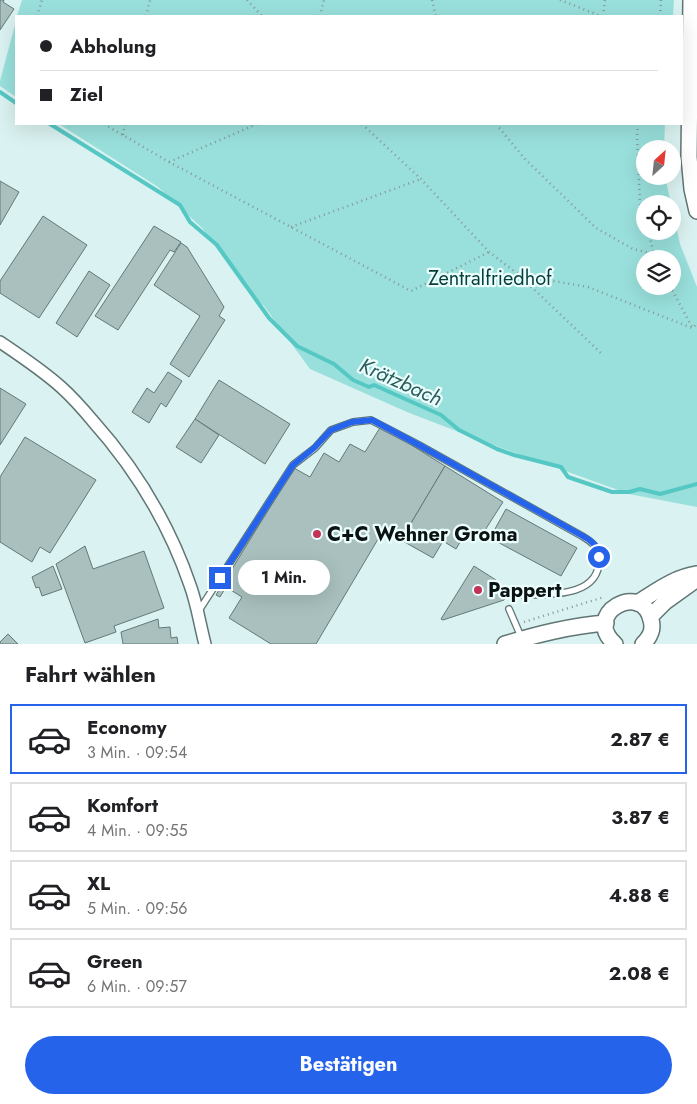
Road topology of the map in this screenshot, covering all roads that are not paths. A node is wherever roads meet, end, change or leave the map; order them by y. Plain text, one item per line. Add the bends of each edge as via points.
1 (691, 0) edge
2 (697, 211) edge
3 (0, 342) edge
4 (697, 574) edge
5 (697, 579) edge
6 (522, 595) dead end
7 (637, 603) junction
8 (509, 609) dead end
9 (197, 613) junction
10 (651, 616) junction
11 (606, 622) junction
12 (522, 638) junction
13 (204, 644) edge
14 (505, 644) edge
15 (616, 644) edge
16 (643, 644) edge

1 - 2 main road via 689,157
3 - 9 street via 62,388 103,431 129,465 152,501 181,560
4 - 7 main road via 678,578
5 - 10 main road
6 - 9 lane via 581,588 593,578 599,563 594,544 372,420 352,422 331,430 293,465
7 - 10 main road
7 - 11 main road via 618,604
8 - 12 lane
9 - 13 street
10 - 16 main road via 652,631
11 - 12 main road via 560,628
11 - 15 main road via 609,637
12 - 14 main road

